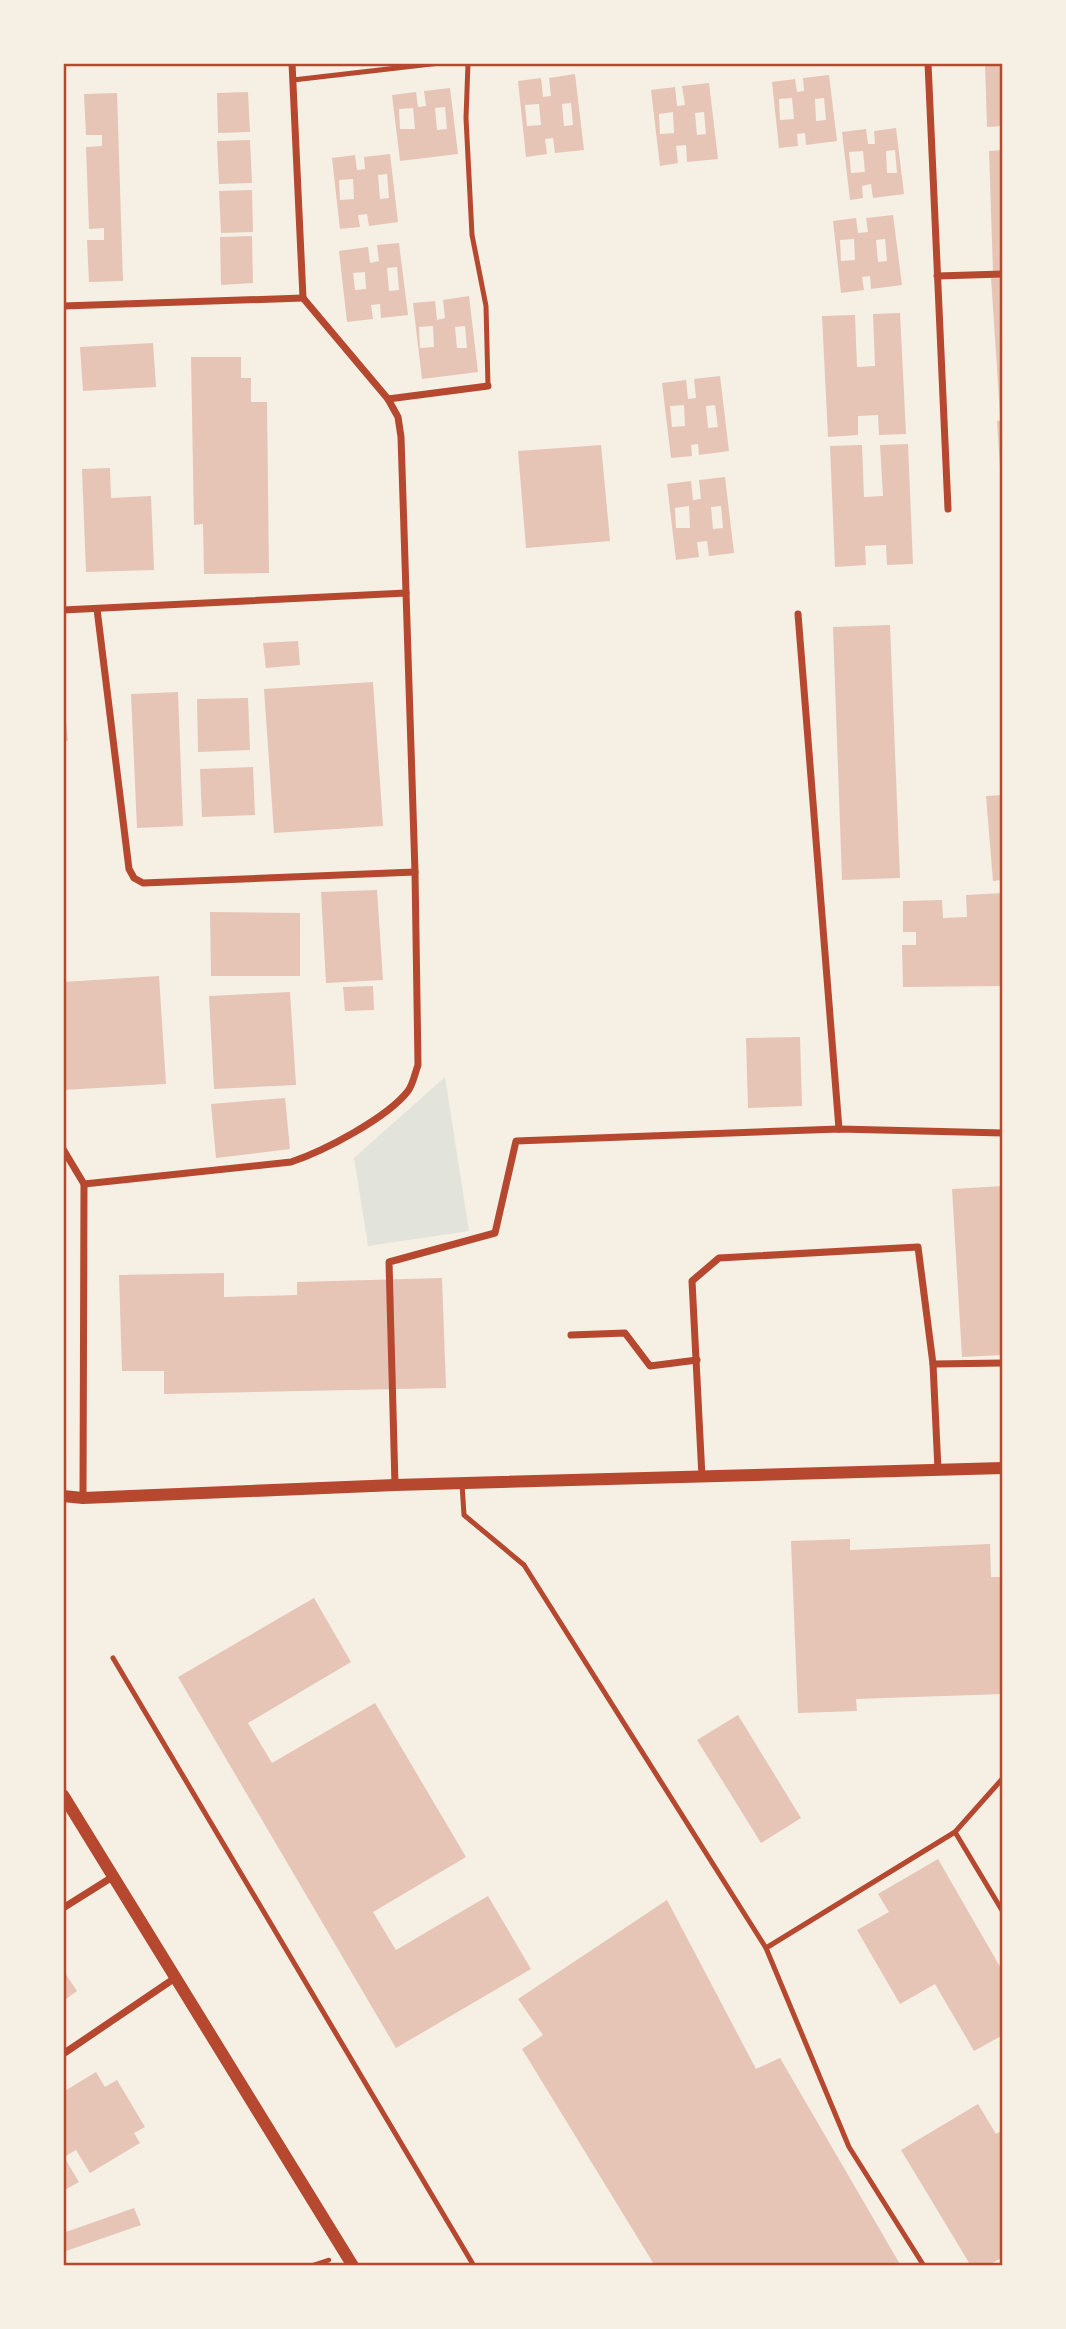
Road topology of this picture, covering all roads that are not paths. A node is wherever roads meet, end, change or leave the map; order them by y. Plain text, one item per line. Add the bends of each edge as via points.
1 (292, 63) edge
2 (440, 63) edge
3 (468, 63) edge
4 (928, 63) edge
5 (293, 80) junction
6 (1003, 274) edge
7 (937, 276) junction
8 (303, 299) junction
9 (63, 306) edge
10 (488, 386) joint
11 (388, 399) junction
12 (948, 509) dead end
13 (406, 593) junction
14 (97, 609) junction
15 (63, 610) edge
16 (798, 614) dead end
17 (415, 872) junction
18 (839, 1129) junction
19 (1003, 1133) edge
20 (63, 1149) edge
21 (84, 1184) junction
22 (571, 1335) dead end
23 (696, 1360) junction
24 (1003, 1363) edge
25 (933, 1364) junction
26 (1003, 1468) edge
27 (938, 1470) junction
28 (702, 1478) junction
29 (462, 1484) junction
30 (396, 1485) junction
31 (63, 1496) edge
32 (83, 1498) junction
33 (113, 1658) dead end
34 (1003, 1778) edge
35 (63, 1795) edge
36 (955, 1832) junction
37 (115, 1876) junction
38 (63, 1908) edge
39 (1003, 1912) edge
40 (766, 1948) junction
41 (176, 1978) junction
42 (63, 2054) edge
43 (353, 2266) edge
44 (474, 2266) edge
45 (924, 2266) edge

1 - 5 street
2 - 5 lane
3 - 10 lane via 472,235 486,306
4 - 7 street
5 - 8 street
6 - 7 street
7 - 12 street
8 - 9 street
8 - 11 street
10 - 11 street
11 - 13 street via 398,416 401,437
13 - 14 street
13 - 17 street
14 - 15 street
14 - 17 street via 129,869 134,878 143,883
16 - 18 street
17 - 21 street via 418,1065 410,1088 395,1104 321,1152 290,1162
18 - 19 street
18 - 30 street via 516,1141 495,1233 389,1262
20 - 21 street
21 - 32 street
22 - 23 street via 625,1333 650,1366
23 - 25 street via 692,1281 719,1258 918,1247
23 - 28 street
24 - 25 street
25 - 27 street
26 - 27 street
27 - 28 street
28 - 29 street
29 - 30 street
29 - 40 lane via 464,1515 524,1564
30 - 32 street
31 - 32 street
33 - 44 lane
34 - 36 lane
35 - 37 street
36 - 39 lane
36 - 40 lane
37 - 38 street
37 - 41 street
40 - 45 lane via 849,2147
41 - 42 street
41 - 43 street

